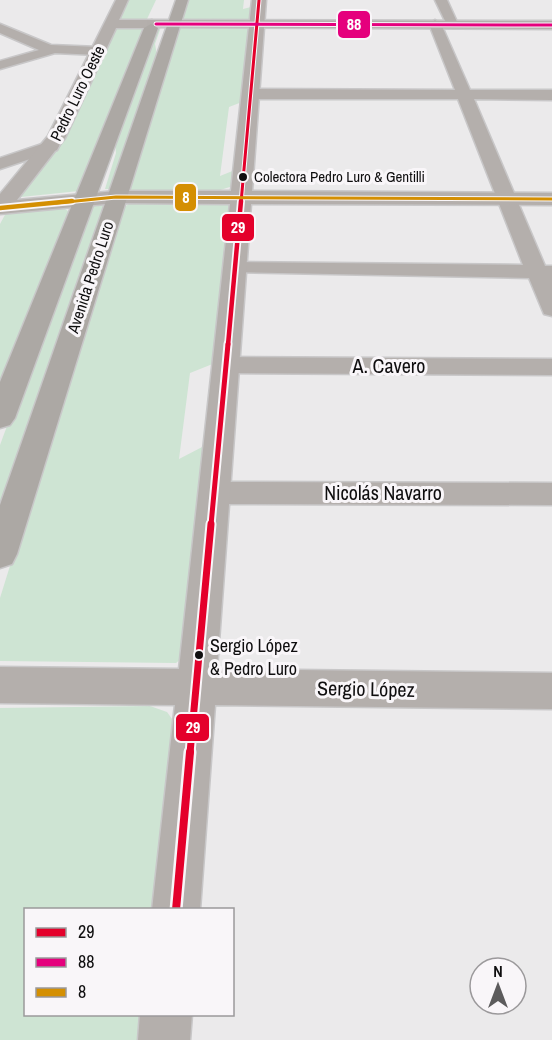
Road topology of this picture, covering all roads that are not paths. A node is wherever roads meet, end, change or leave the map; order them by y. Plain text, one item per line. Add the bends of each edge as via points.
1 (122, 0) edge
2 (182, 0) edge
3 (260, 0) edge
4 (441, 0) edge
5 (162, 18) junction
6 (111, 24) junction
7 (257, 24) junction
8 (443, 24) junction
9 (552, 25) edge
10 (0, 28) edge
11 (52, 50) junction
12 (97, 53) junction
13 (35, 55) junction
14 (0, 65) edge
15 (251, 94) junction
16 (464, 94) junction
17 (552, 94) edge
18 (51, 146) junction
19 (0, 164) edge
20 (116, 196) junction
21 (243, 197) junction
22 (84, 198) junction
23 (506, 198) junction
24 (552, 198) edge
25 (0, 208) edge
26 (235, 268) junction
27 (544, 271) edge
28 (552, 309) edge
29 (226, 365) junction
30 (552, 367) edge
31 (0, 418) edge
32 (214, 493) junction
33 (552, 494) edge
34 (0, 554) edge
35 (0, 685) edge
36 (196, 687) junction
37 (552, 691) edge
38 (176, 908) edge
39 (166, 1016) edge
40 (164, 1040) edge

1 - 6 street, Pedro Luro Oeste
2 - 5 main road, Avenida Pedro Luro
3 - 7 street
4 - 8 street
5 - 6 street
5 - 7 main road
5 - 20 main road, Avenida Pedro Luro
5 - 22 main road, Avenida Pedro Luro
6 - 12 street, Pedro Luro Oeste
7 - 8 main road
7 - 15 street
8 - 9 main road
8 - 16 street
10 - 11 street
11 - 12 street
11 - 13 street
12 - 13 street
12 - 18 street, Pedro Luro Oeste
13 - 14 street
15 - 16 street
15 - 21 street
16 - 17 street
16 - 23 street
18 - 19 street
18 - 25 street, Pedro Luro Oeste
20 - 21 street
20 - 22 street
20 - 34 main road, Avenida Pedro Luro
21 - 23 street
21 - 26 street
22 - 25 street
22 - 31 main road, Avenida Pedro Luro
23 - 24 street
23 - 27 street
26 - 27 street
26 - 29 street
27 - 28 street
29 - 30 street, A. Cavero
29 - 32 street
32 - 33 street, Nicolás Navarro
32 - 36 street
35 - 36 street, Sergio López
36 - 37 street, Sergio López
36 - 38 street
39 - 40 street

